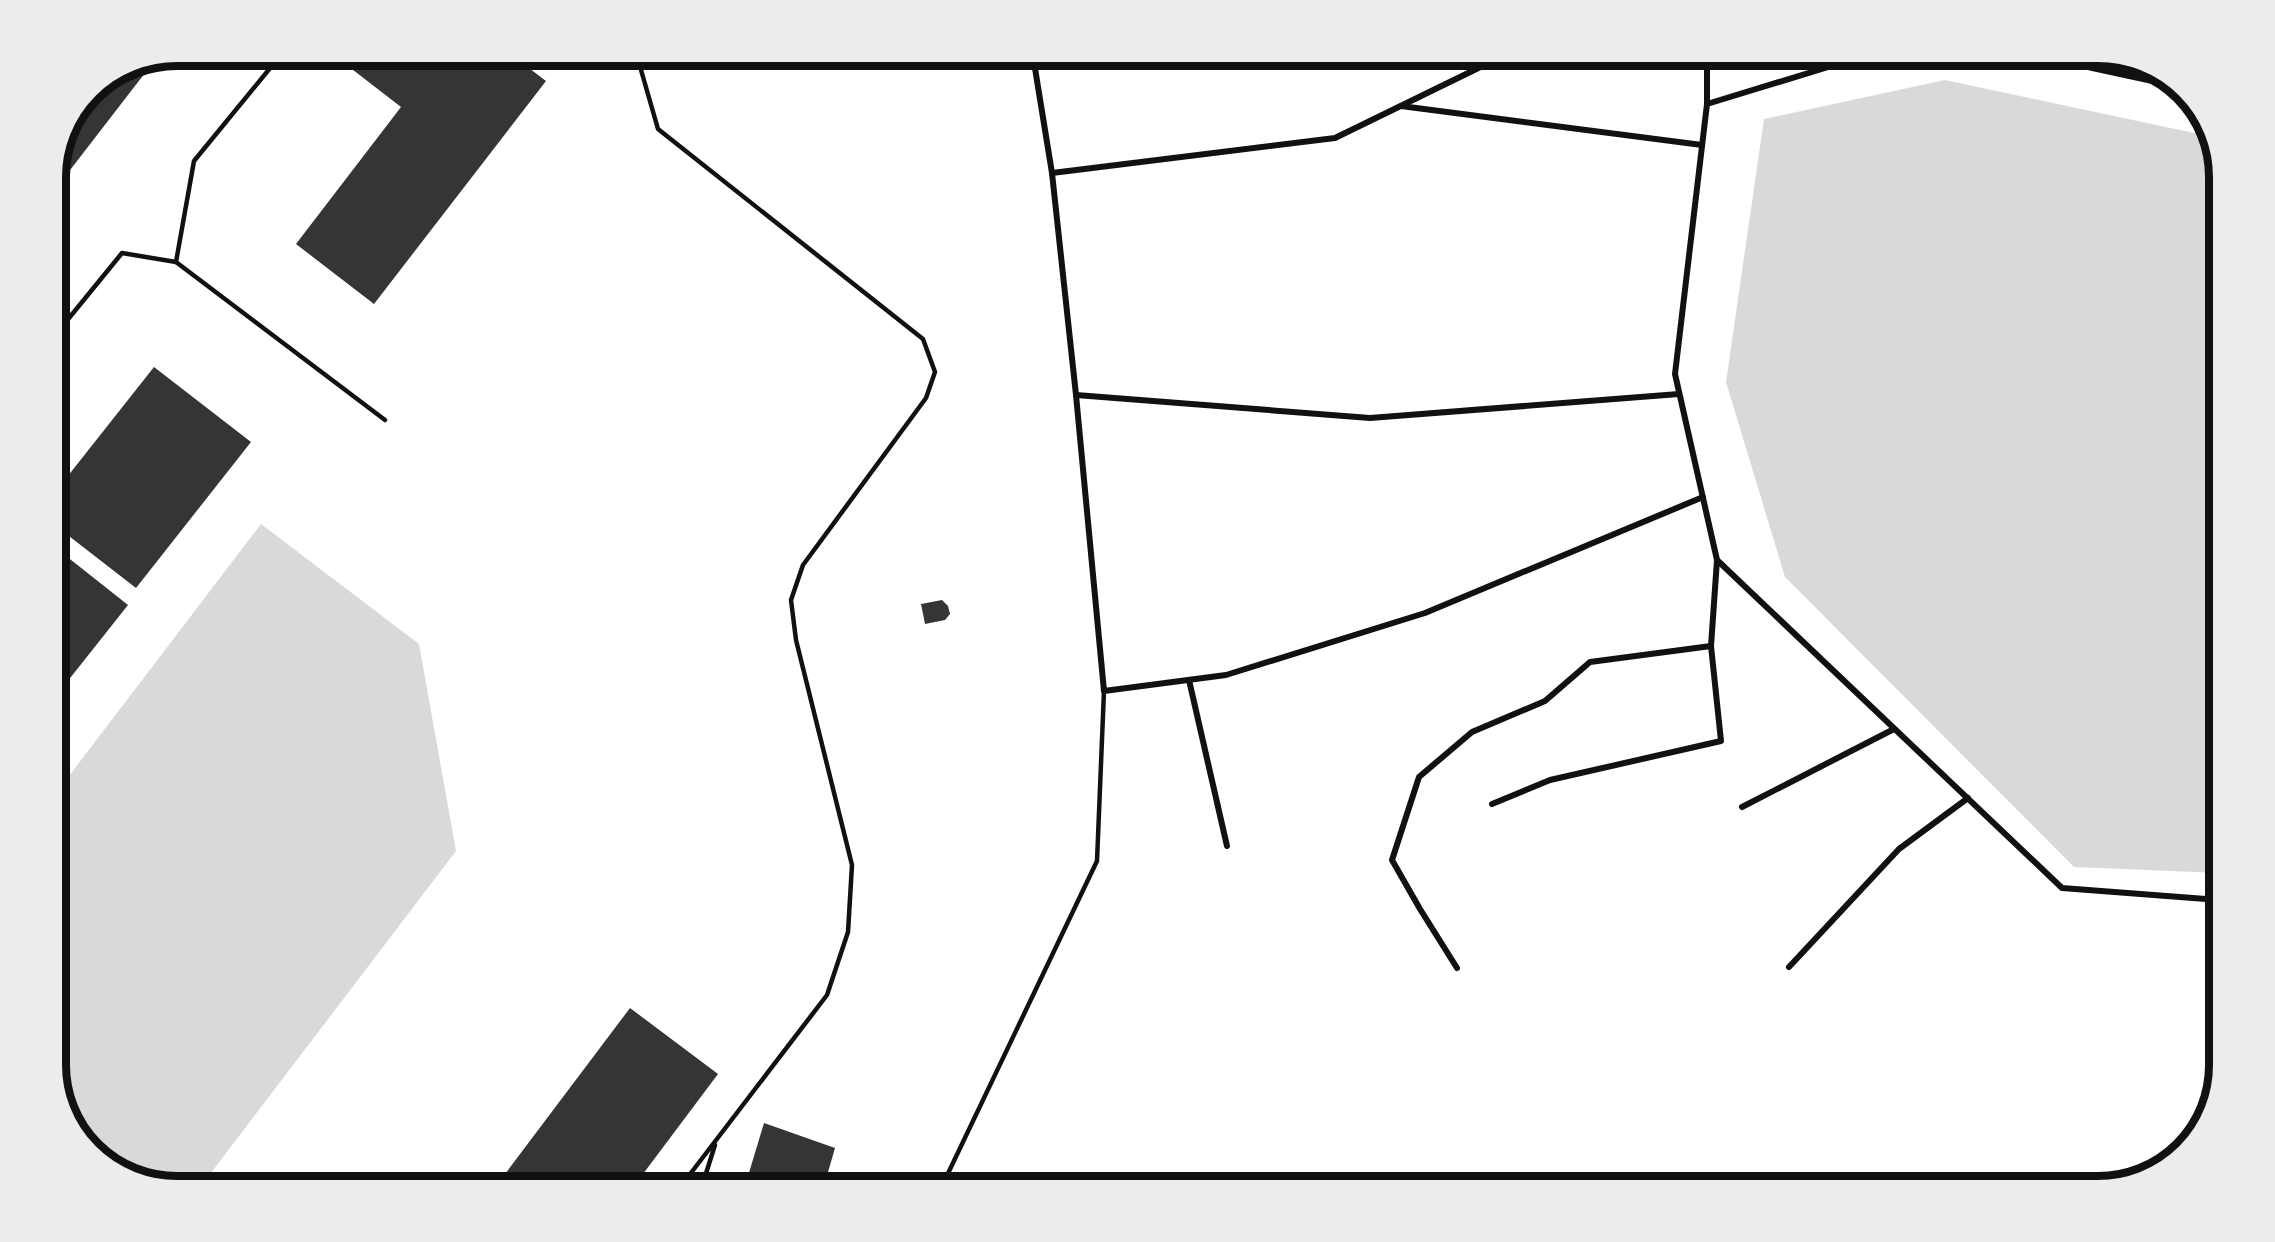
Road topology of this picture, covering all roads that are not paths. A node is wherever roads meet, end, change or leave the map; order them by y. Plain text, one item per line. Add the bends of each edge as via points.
1 (271, 66) edge
2 (640, 66) edge
3 (1035, 66) edge
4 (1482, 66) edge
5 (1707, 66) edge
6 (1831, 66) edge
7 (2083, 66) edge
8 (2154, 81) edge
9 (1707, 104) junction
10 (1400, 106) junction
11 (1702, 145) junction
12 (1052, 173) junction
13 (176, 262) junction
14 (66, 321) edge
15 (1679, 394) junction
16 (1076, 395) junction
17 (385, 420) dead end
18 (1703, 497) junction
19 (1716, 560) junction
20 (1711, 646) junction
21 (1189, 680) junction
22 (1104, 691) junction
23 (1894, 729) junction
24 (1968, 798) junction
25 (1492, 804) dead end
26 (1742, 807) dead end
27 (1227, 846) dead end
28 (2209, 899) edge
29 (1789, 967) dead end
30 (1457, 968) dead end
31 (717, 1139) junction
32 (689, 1176) edge
33 (705, 1176) edge
34 (947, 1176) edge

1 - 13 lane via 194,161
2 - 31 lane via 658,129 923,339 935,372 926,398 803,565 790,600 796,640 852,865 848,932 827,994
3 - 12 street
4 - 10 street
5 - 9 street
6 - 9 street
7 - 8 street
9 - 11 street
10 - 11 street
10 - 12 street via 1335,138
11 - 15 street via 1675,374
12 - 16 street
13 - 14 lane via 122,253
13 - 17 lane
15 - 16 street via 1370,418
15 - 18 street
16 - 22 street
18 - 19 street
18 - 21 street via 1425,613 1226,675
19 - 20 street
19 - 23 street
20 - 25 street via 1721,741 1550,780
20 - 30 street via 1590,662 1545,701 1472,732 1419,777 1392,860
21 - 22 street
21 - 27 street
22 - 34 lane via 1098,861
23 - 24 street
23 - 26 street
24 - 28 street via 2062,888
24 - 29 street via 1899,849
31 - 32 lane
31 - 33 lane

